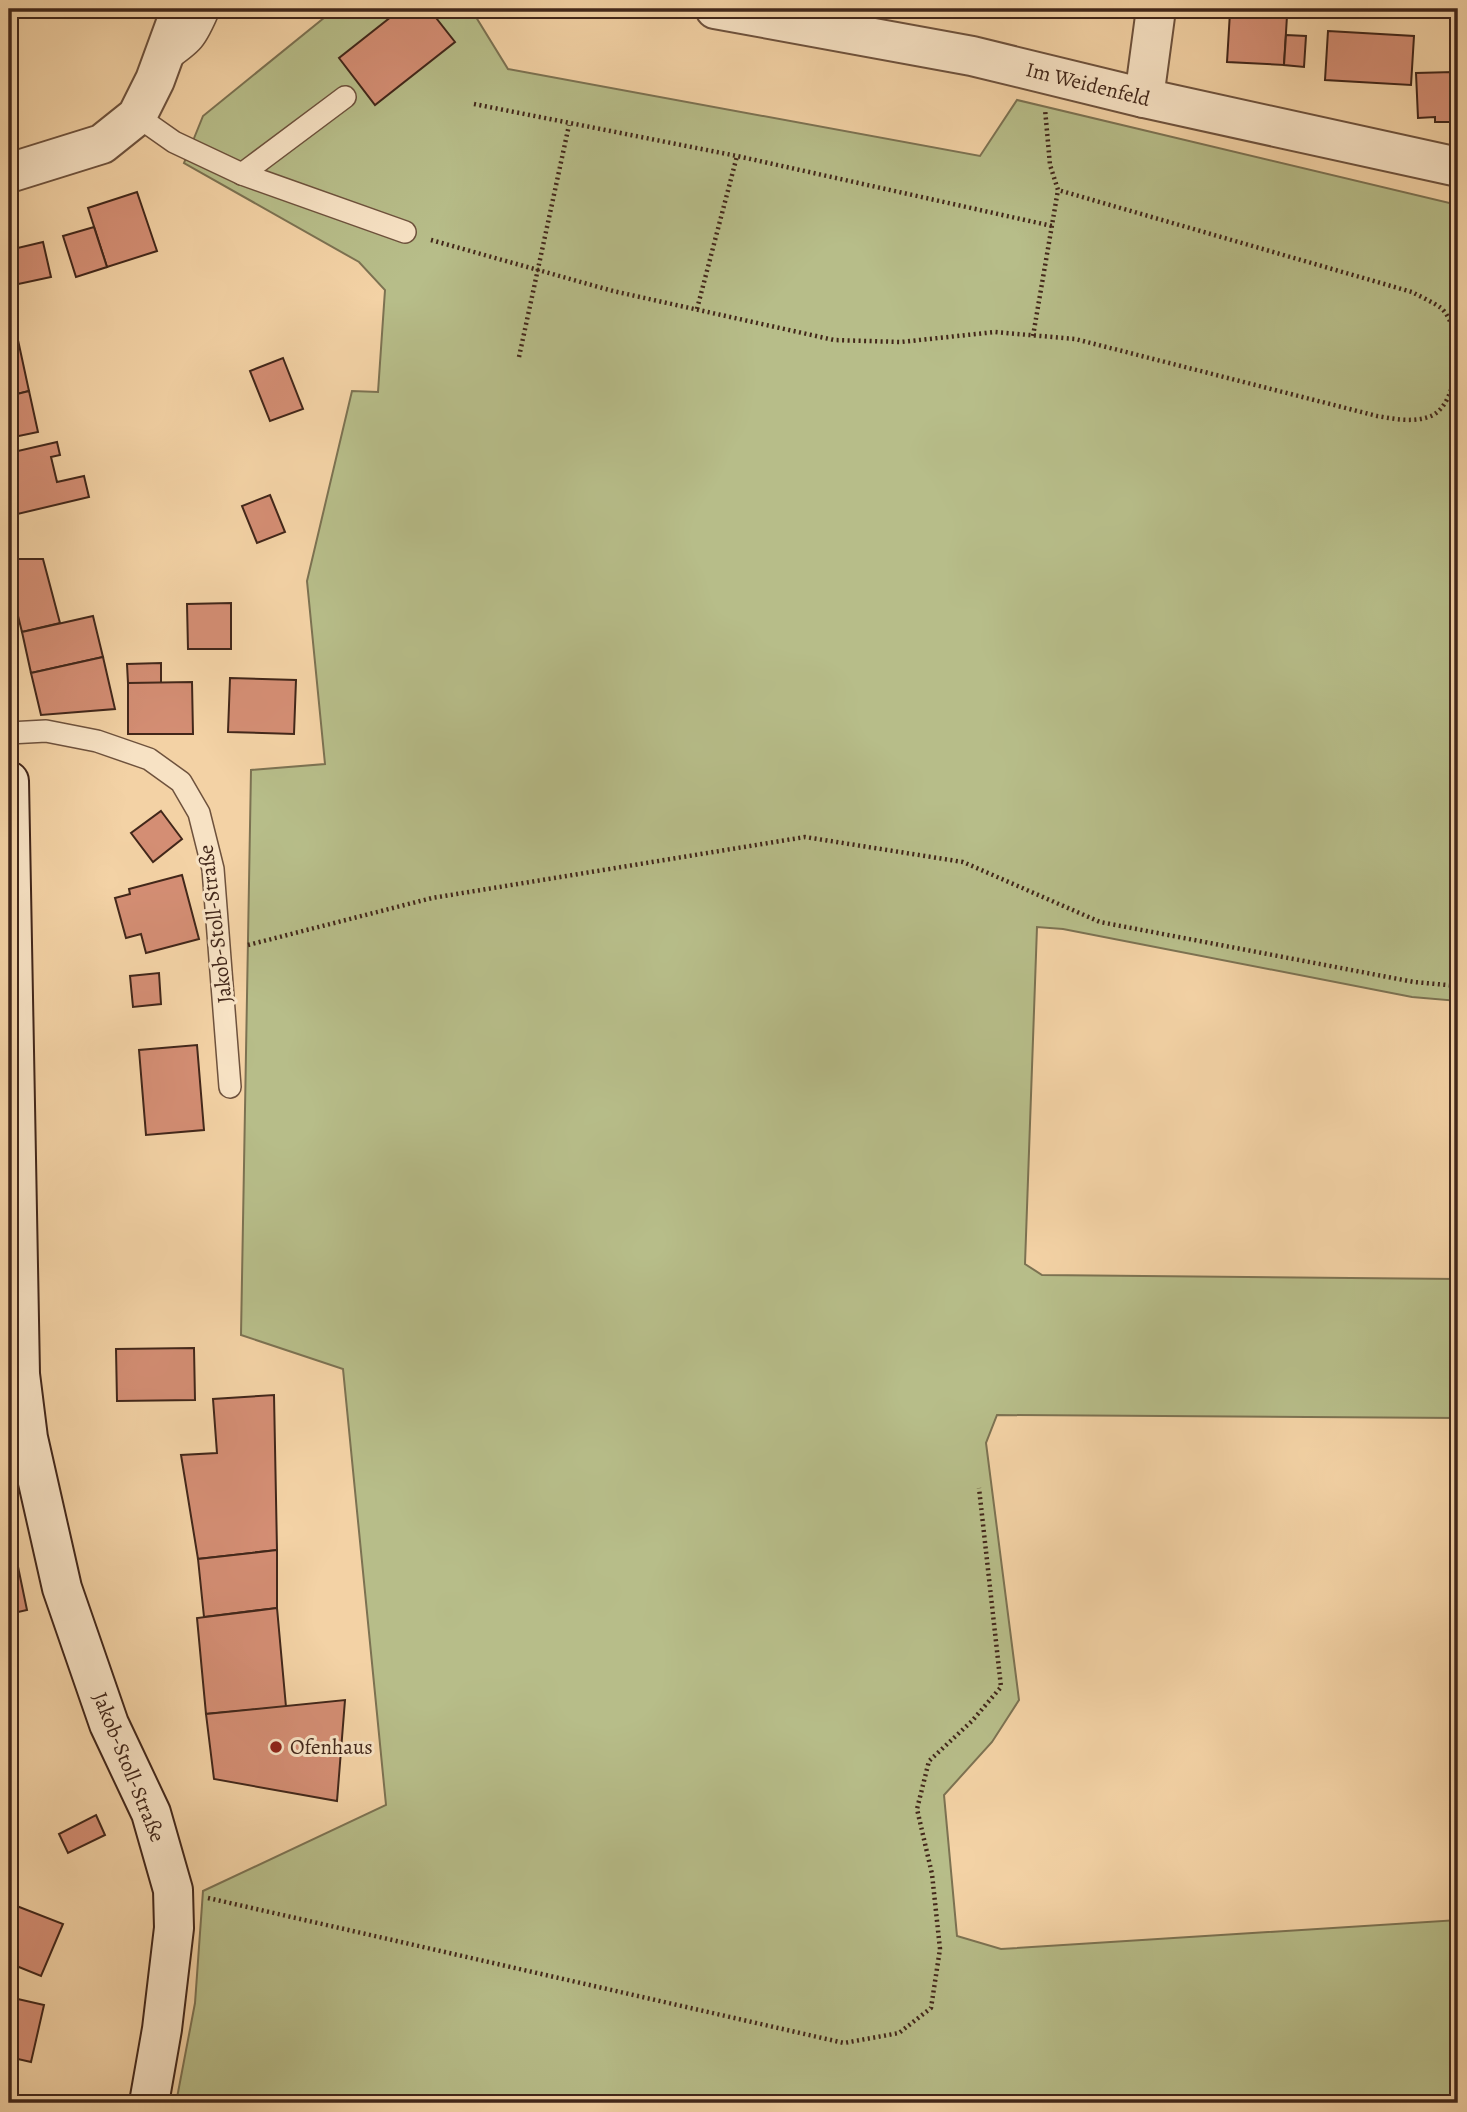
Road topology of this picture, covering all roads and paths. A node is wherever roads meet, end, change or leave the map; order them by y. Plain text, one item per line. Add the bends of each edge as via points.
1 (181, 9) edge
2 (209, 9) edge
3 (715, 9) edge
4 (1156, 9) edge
5 (160, 65) junction
6 (1048, 74) junction
7 (345, 97) dead end
8 (1144, 98) junction
9 (474, 104) dead end
10 (136, 116) junction
11 (569, 125) junction
12 (737, 156) junction
13 (1458, 167) edge
14 (9, 173) edge
15 (242, 173) junction
16 (1058, 190) junction
17 (1052, 226) junction
18 (405, 232) joint
19 (539, 270) junction
20 (697, 310) junction
21 (1033, 336) junction
22 (519, 357) dead end
23 (9, 733) edge
24 (9, 781) edge
25 (221, 952) junction
26 (1458, 986) edge
27 (230, 1087) dead end
28 (18, 1438) edge
29 (979, 1488) dead end
30 (173, 1890) junction
31 (149, 2103) edge

1 - 5 main road
2 - 5 lane via 197,36
3 - 6 main road, Im Weidenfeld via 972,55
4 - 8 main road
5 - 10 main road
6 - 8 main road, Im Weidenfeld
6 - 16 path via 1046,135
7 - 15 lane
8 - 13 main road, Im Weidenfeld
9 - 11 path
10 - 14 main road via 102,144
10 - 15 lane via 174,142
11 - 12 path
11 - 19 path
12 - 17 path
12 - 20 path
15 - 18 lane
16 - 17 path
16 - 21 path via 1412,292 1443,310 1454,332 1456,376 1447,404 1432,416 1407,421 1075,339
17 - 21 path
18 - 19 path
19 - 20 path
19 - 22 path
20 - 21 path via 834,340 901,342 995,332
23 - 25 lane, Jakob-Stoll-Straße via 46,731 97,741 149,759 181,782 200,813 213,870
24 - 28 main road, Jakob-Stoll-Straße
25 - 26 path via 432,898 805,837 963,862 1101,922 1414,982
25 - 27 lane, Jakob-Stoll-Straße
28 - 30 main road, Jakob-Stoll-Straße via 62,1588 109,1724 151,1813
29 - 30 path via 1001,1686 929,1761 917,1809 932,1874 940,1949 930,2008 899,2033 844,2043
30 - 31 main road, Jakob-Stoll-Straße via 174,1928

